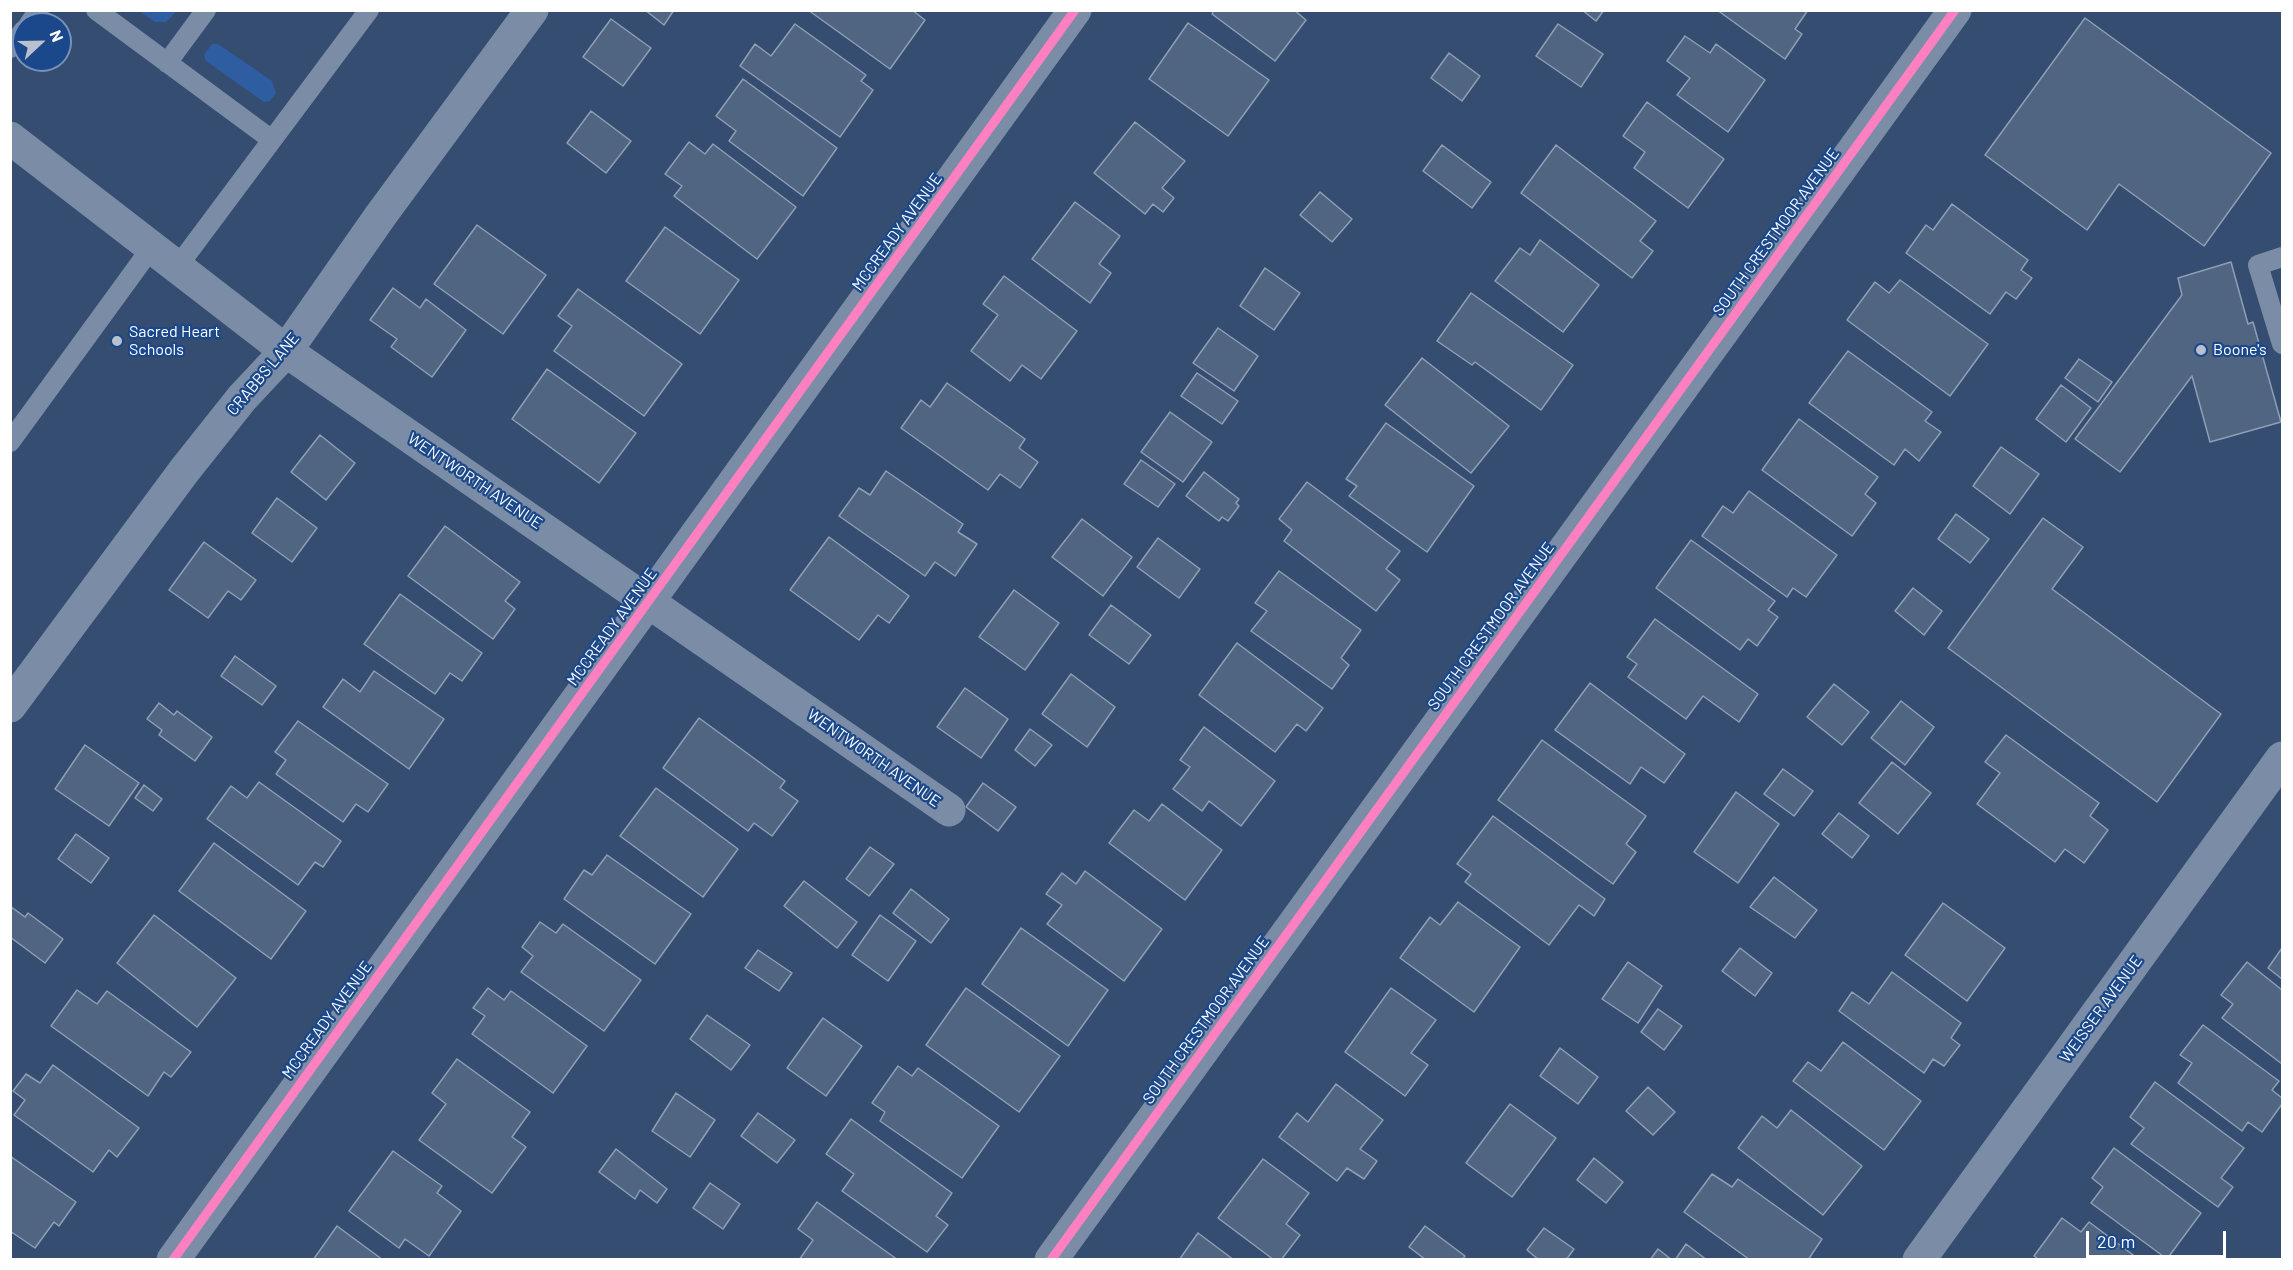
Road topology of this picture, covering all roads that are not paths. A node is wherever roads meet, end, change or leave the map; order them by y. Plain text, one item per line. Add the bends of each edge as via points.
1 (96, 10) edge
2 (206, 10) edge
3 (369, 10) edge
4 (532, 10) edge
5 (1075, 10) edge
6 (1955, 10) edge
7 (167, 63) junction
8 (10, 138) edge
9 (272, 140) junction
10 (152, 247) junction
11 (2283, 257) edge
12 (178, 266) junction
13 (2283, 344) edge
14 (286, 351) junction
15 (10, 442) edge
16 (650, 601) junction
17 (10, 706) edge
18 (2283, 758) edge
19 (949, 810) dead end
20 (173, 1260) edge
21 (1051, 1260) edge
22 (1919, 1260) edge

1 - 7 lane
2 - 7 lane
3 - 9 lane
4 - 14 street, CRABBS LANE
5 - 16 street, MCCREADY AVENUE
6 - 21 street, SOUTH CRESTMOOR AVENUE
7 - 9 lane
8 - 10 street, WENTWORTH AVENUE
9 - 12 lane
10 - 12 street, WENTWORTH AVENUE
10 - 15 lane
11 - 13 lane via 2258,265
12 - 14 street, WENTWORTH AVENUE
14 - 16 street, WENTWORTH AVENUE
14 - 17 street, CRABBS LANE via 242,398 184,471
16 - 19 street, WENTWORTH AVENUE
16 - 20 street, MCCREADY AVENUE
18 - 22 street, WEISSER AVENUE

